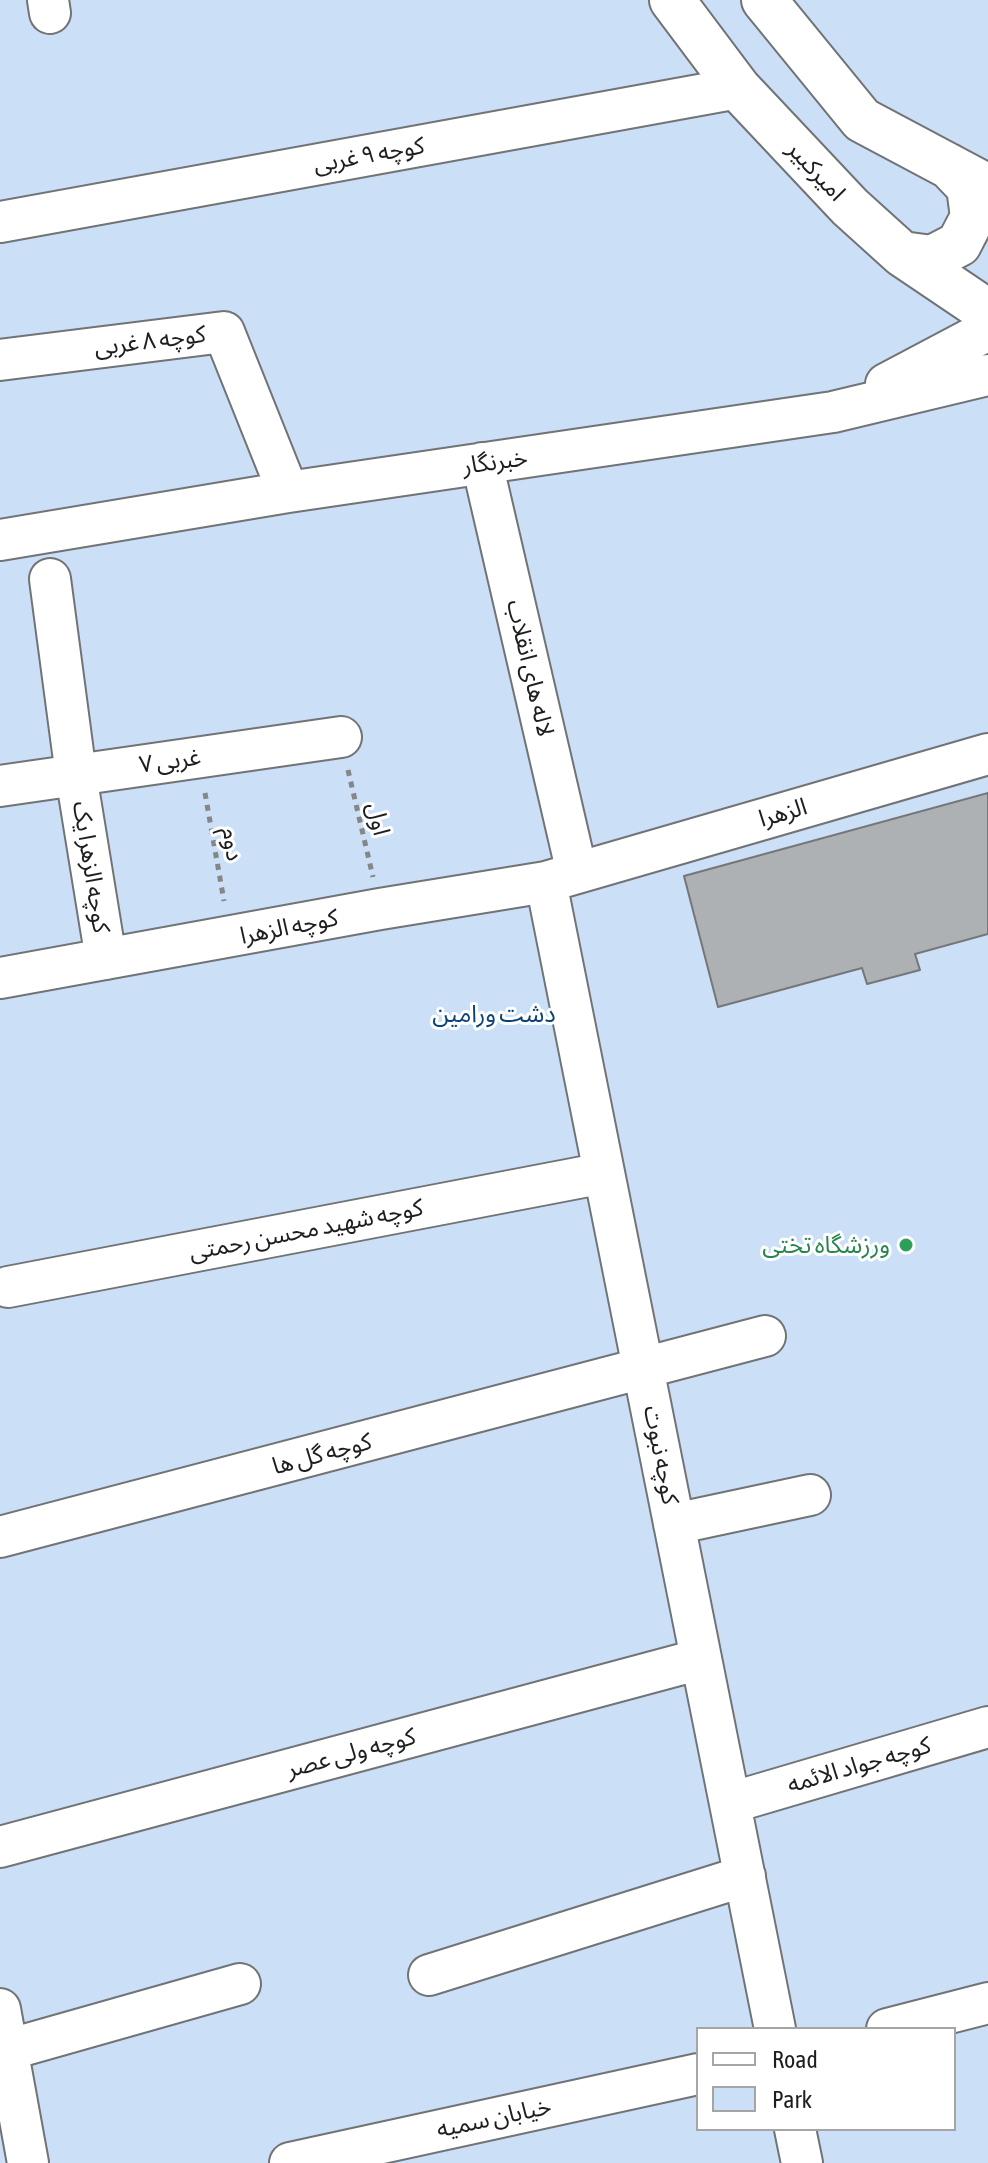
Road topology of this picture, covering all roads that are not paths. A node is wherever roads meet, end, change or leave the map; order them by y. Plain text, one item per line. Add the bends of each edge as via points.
1 (672, 0) edge
2 (764, 0) edge
3 (738, 88) junction
4 (949, 166) junction
5 (988, 187) edge
6 (0, 222) edge
7 (902, 254) junction
8 (988, 312) edge
9 (988, 330) edge
10 (0, 360) edge
11 (988, 375) edge
12 (833, 412) junction
13 (482, 463) junction
14 (288, 492) junction
15 (0, 540) edge
16 (50, 579) dead end
17 (341, 737) road end
18 (988, 754) edge
19 (76, 775) junction
20 (0, 786) edge
21 (562, 878) junction
22 (106, 959) junction
23 (0, 978) edge
24 (604, 1173) junction
25 (8, 1287) dead end
26 (765, 1336) dead end
27 (644, 1370) junction
28 (810, 1495) dead end
29 (674, 1524) junction
30 (0, 1537) edge
31 (701, 1659) junction
32 (988, 1727) edge
33 (730, 1803) junction
34 (0, 1847) edge
35 (745, 1876) junction
36 (429, 1975) dead end
37 (240, 1984) dead end
38 (988, 2003) edge
39 (0, 2009) edge
40 (775, 2027) edge
41 (895, 2027) edge
42 (7, 2050) junction
43 (696, 2074) edge
44 (795, 2131) edge
45 (28, 2163) edge
46 (290, 2163) edge
47 (802, 2163) edge

1 - 3 main road, امیرکبیر
2 - 4 main road via 862,120
3 - 6 street, کوچه ۹ غربی
3 - 7 main road, امیرکبیر
4 - 5 main road
4 - 7 main road via 969,187 973,217 959,244 932,258
7 - 8 main road, امیرکبیر
9 - 12 street
10 - 14 street, کوچه ۸ غربی via 224,332
11 - 12 street, خبرنگار
12 - 13 street, خبرنگار
13 - 14 street, خبرنگار
13 - 21 street, لاله های انقلاب
14 - 15 street, خبرنگار
16 - 19 street, کوچه الزهرا یک
17 - 19 street, ۷ غربی
18 - 21 street, الزهرا
19 - 20 street, ۷ غربی
19 - 22 street, کوچه الزهرا یک
21 - 22 street, کوچه الزهرا
21 - 24 street, کوچه نبوت
22 - 23 street, کوچه الزهرا
24 - 25 street, کوچه شهید محسن رحمتی
24 - 27 street, کوچه نبوت
26 - 27 street, کوچه گل ها
27 - 29 street, کوچه نبوت
27 - 30 street, کوچه گل ها
28 - 29 street
29 - 31 street, کوچه نبوت
31 - 33 street, کوچه نبوت
31 - 34 street, کوچه ولی عصر
32 - 33 street, کوچه جواد الائمه
33 - 35 street, کوچه نبوت
35 - 36 street
35 - 40 street, کوچه نبوت
37 - 42 street
38 - 41 street
39 - 42 street
42 - 45 street
43 - 46 street, خیابان سمیه
44 - 47 street

